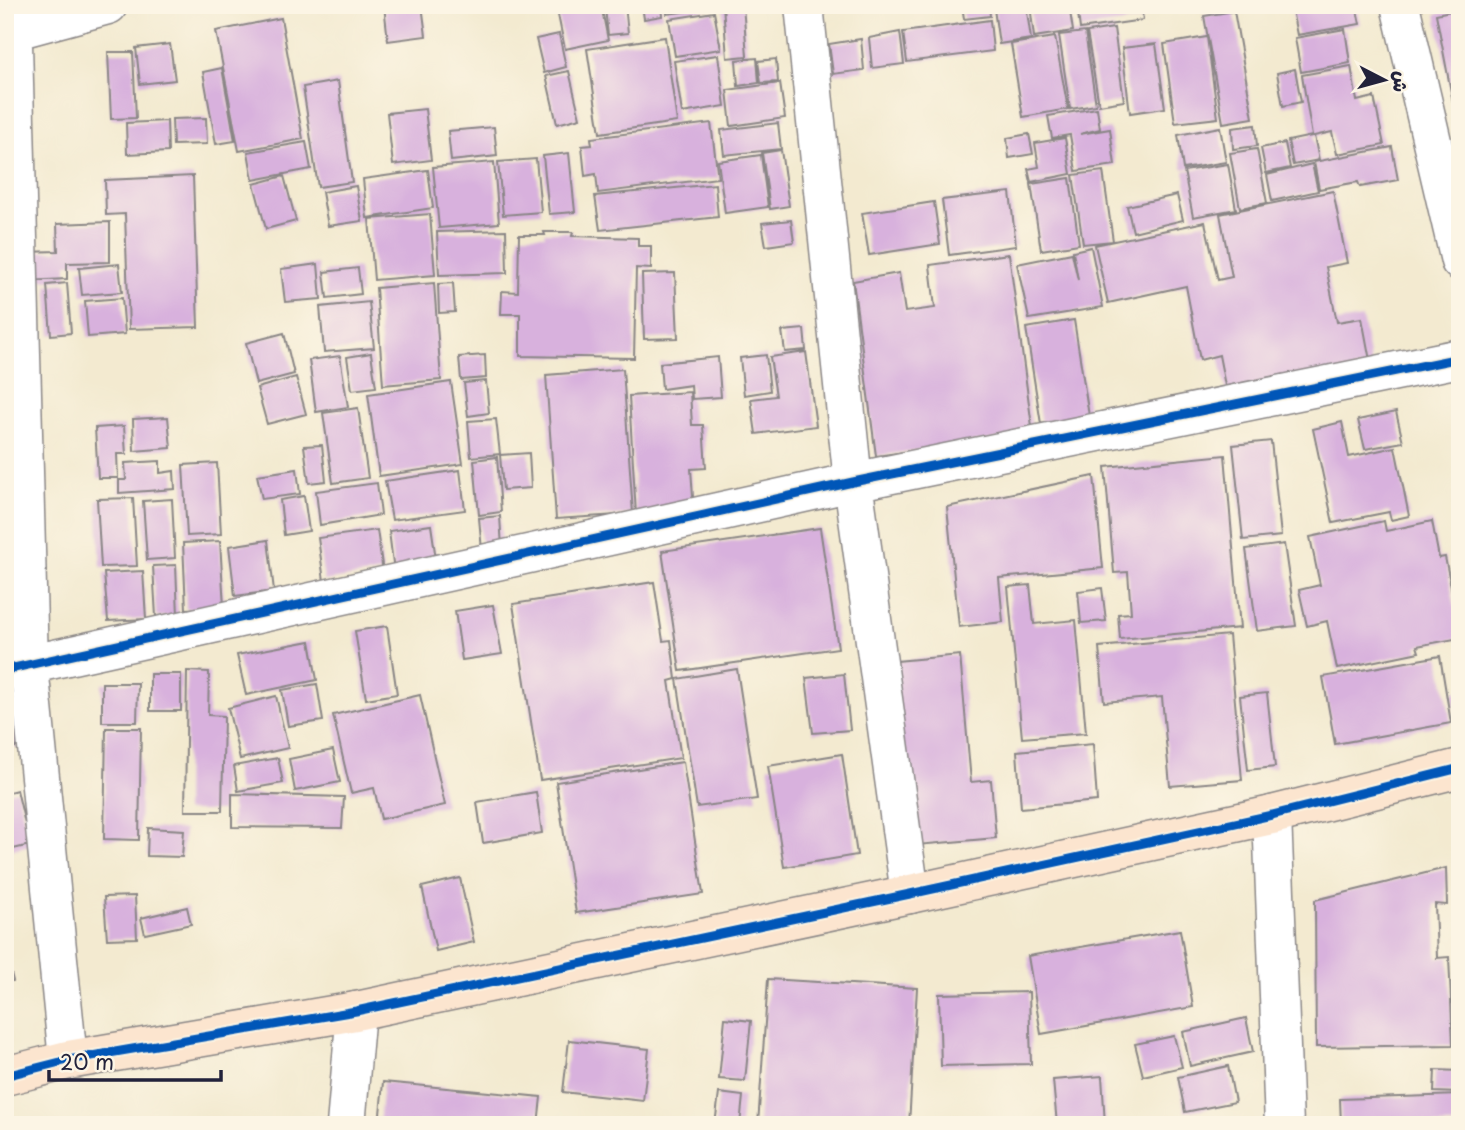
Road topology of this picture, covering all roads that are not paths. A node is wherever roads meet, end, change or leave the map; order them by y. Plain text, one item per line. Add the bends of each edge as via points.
1 (108, 5) edge
2 (804, 5) edge
3 (1400, 5) edge
4 (10, 23) edge
5 (1460, 261) edge
6 (1460, 358) edge
7 (853, 482) junction
8 (17, 668) edge
9 (1460, 768) edge
10 (1272, 815) junction
11 (910, 894) junction
12 (356, 1011) junction
13 (68, 1060) junction
14 (5, 1076) edge
15 (346, 1125) edge
16 (1284, 1125) edge

1 - 4 street
2 - 7 street
3 - 5 street
4 - 8 street
6 - 7 street
7 - 8 street
7 - 11 street
8 - 13 street
9 - 10 street
10 - 11 street
10 - 16 street
11 - 12 street
12 - 13 street
12 - 15 street
13 - 14 street

